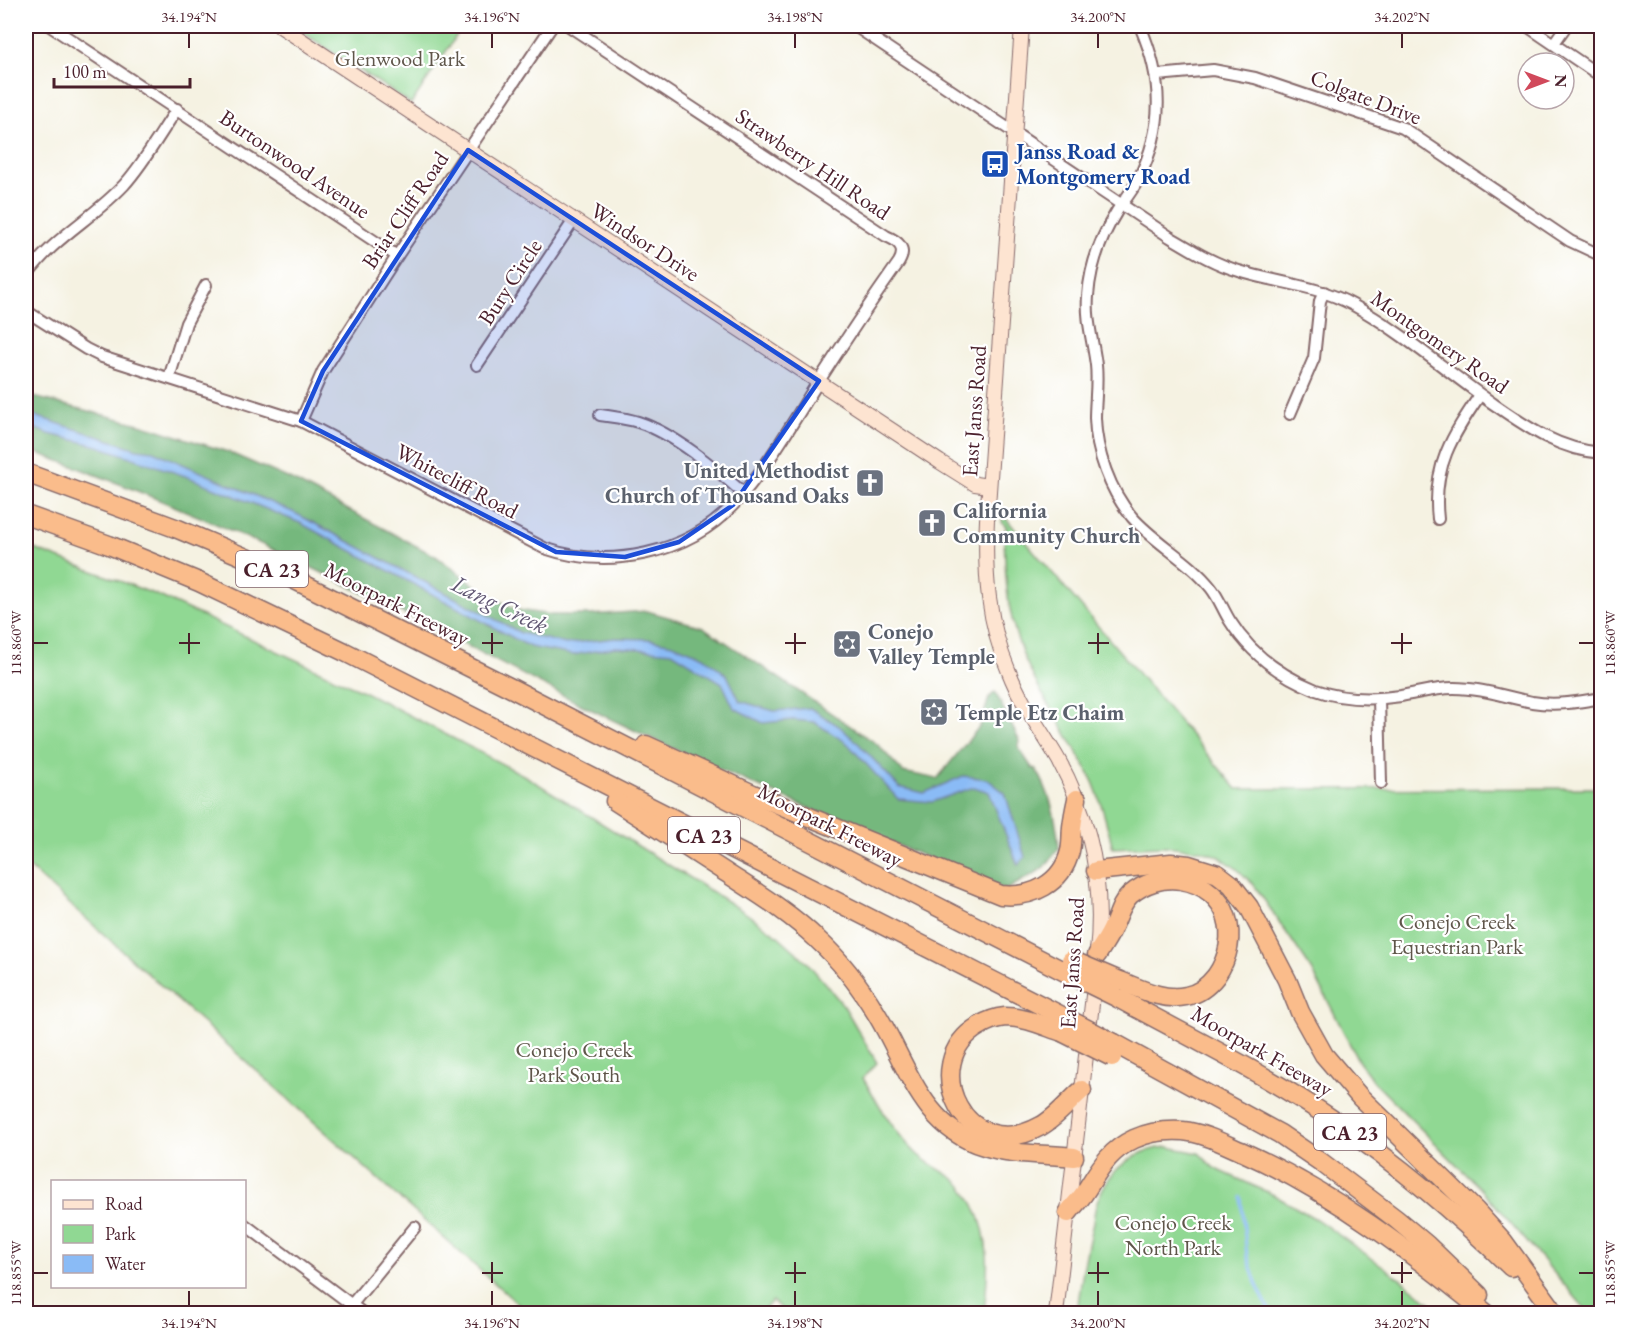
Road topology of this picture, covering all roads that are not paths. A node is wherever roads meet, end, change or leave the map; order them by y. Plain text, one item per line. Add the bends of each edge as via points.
1 (50, 26) edge
2 (280, 26) edge
3 (552, 26) edge
4 (568, 26) edge
5 (855, 26) edge
6 (1022, 26) edge
7 (1140, 26) edge
8 (1527, 26) edge
9 (1566, 26) edge
10 (1554, 43) junction
11 (1157, 75) junction
12 (1602, 77) edge
13 (177, 109) junction
14 (1015, 133) junction
15 (468, 150) junction
16 (1123, 204) junction
17 (574, 220) junction
18 (397, 256) junction
19 (1602, 256) edge
20 (26, 276) edge
21 (206, 285) dead end
22 (1324, 292) junction
23 (26, 311) edge
24 (477, 365) dead end
25 (169, 378) junction
26 (819, 381) junction
27 (1480, 395) junction
28 (1290, 414) dead end
29 (600, 415) dead end
30 (301, 421) junction
31 (1602, 453) edge
32 (26, 473) edge
33 (989, 486) junction
34 (743, 493) junction
35 (26, 515) edge
36 (1438, 519) dead end
37 (345, 652) junction
38 (509, 687) junction
39 (1379, 698) junction
40 (1602, 698) edge
41 (1381, 783) dead end
42 (1077, 799) junction
43 (1096, 871) junction
44 (1097, 955) junction
45 (1119, 990) junction
46 (1063, 1025) junction
47 (1082, 1090) junction
48 (1074, 1157) junction
49 (1068, 1213) junction
50 (246, 1225) edge
51 (415, 1227) dead end
52 (351, 1303) junction
53 (1554, 1310) edge
54 (344, 1314) edge
55 (364, 1314) edge
56 (1056, 1314) edge
57 (1487, 1314) edge
58 (1495, 1314) edge

1 - 13 street, Burtonwood Avenue
2 - 15 main road, Windsor Drive
3 - 15 street, Briar Cliff Road
4 - 26 street, Strawberry Hill Road via 897,241 902,248 899,262
5 - 14 street, Montgomery Road
6 - 14 main road, East Janss Road
7 - 11 street
8 - 10 street
9 - 10 street
10 - 12 street
11 - 16 street via 1157,121 1152,143 1138,180
11 - 19 street, Colgate Drive via 1213,70 1233,73 1403,128 1570,241
13 - 18 street, Burtonwood Avenue
13 - 20 street via 125,184 54,243
14 - 16 street, Montgomery Road
14 - 33 main road, East Janss Road
15 - 17 main road, Windsor Drive
15 - 18 street, Briar Cliff Road
16 - 22 street, Montgomery Road via 1220,265
16 - 39 street via 1094,260 1087,316 1096,364 1097,440 1114,488 1144,530 1212,589 1231,623 1272,666 1318,690
17 - 24 street, Bury Circle
17 - 26 main road, Windsor Drive
18 - 30 street, Briar Cliff Road via 323,371
21 - 25 street via 186,323
22 - 27 street, Montgomery Road via 1381,322
22 - 28 street via 1314,358
23 - 25 street, Whitecliff Road via 94,353
25 - 30 street, Whitecliff Road
26 - 33 main road, Windsor Drive via 975,484
26 - 34 street, Whitecliff Road
27 - 31 street, Montgomery Road via 1556,443
27 - 36 street via 1450,440 1444,457 1436,500
29 - 34 street via 655,429 713,466
30 - 34 street, Whitecliff Road via 544,548 569,555 625,557 671,546 704,529
32 - 38 highway, Moorpark Freeway / CA 23 via 178,529 277,571
33 - 42 main road, East Janss Road via 986,571 999,645 1015,688
35 - 37 highway, CA 23 via 199,582
37 - 46 highway, CA 23
37 - 48 highway via 575,777 790,915 833,954 864,993 923,1099 934,1116 947,1126 992,1148
38 - 42 highway via 753,794 1001,895 1038,891 1063,869 1070,852
38 - 45 highway, Moorpark Freeway / CA 23, bridge via 805,839
39 - 40 street via 1455,688 1549,704
39 - 41 street
42 - 43 main road, East Janss Road
43 - 44 main road, East Janss Road
43 - 53 highway via 1171,863 1211,871 1231,884 1249,907 1324,1054 1360,1097 1503,1241
44 - 45 highway via 1120,907 1150,883 1187,881 1203,887 1225,911 1230,928 1227,956 1207,985 1188,996 1174,997
44 - 47 main road, East Janss Road
45 - 53 highway, Moorpark Freeway / CA 23 via 1342,1126 1420,1184
46 - 47 highway via 994,1019 971,1031 958,1048 951,1070 952,1093 957,1106 975,1126 997,1136 1009,1136 1047,1122
46 - 58 highway, CA 23, bridge via 1280,1134 1360,1191 1426,1245
47 - 48 main road, East Janss Road
48 - 49 main road, East Janss Road
49 - 56 main road, East Janss Road
49 - 57 highway via 1103,1163 1122,1146 1158,1132 1198,1134 1269,1163 1343,1206
50 - 52 street
51 - 52 street
52 - 54 street
52 - 55 street

